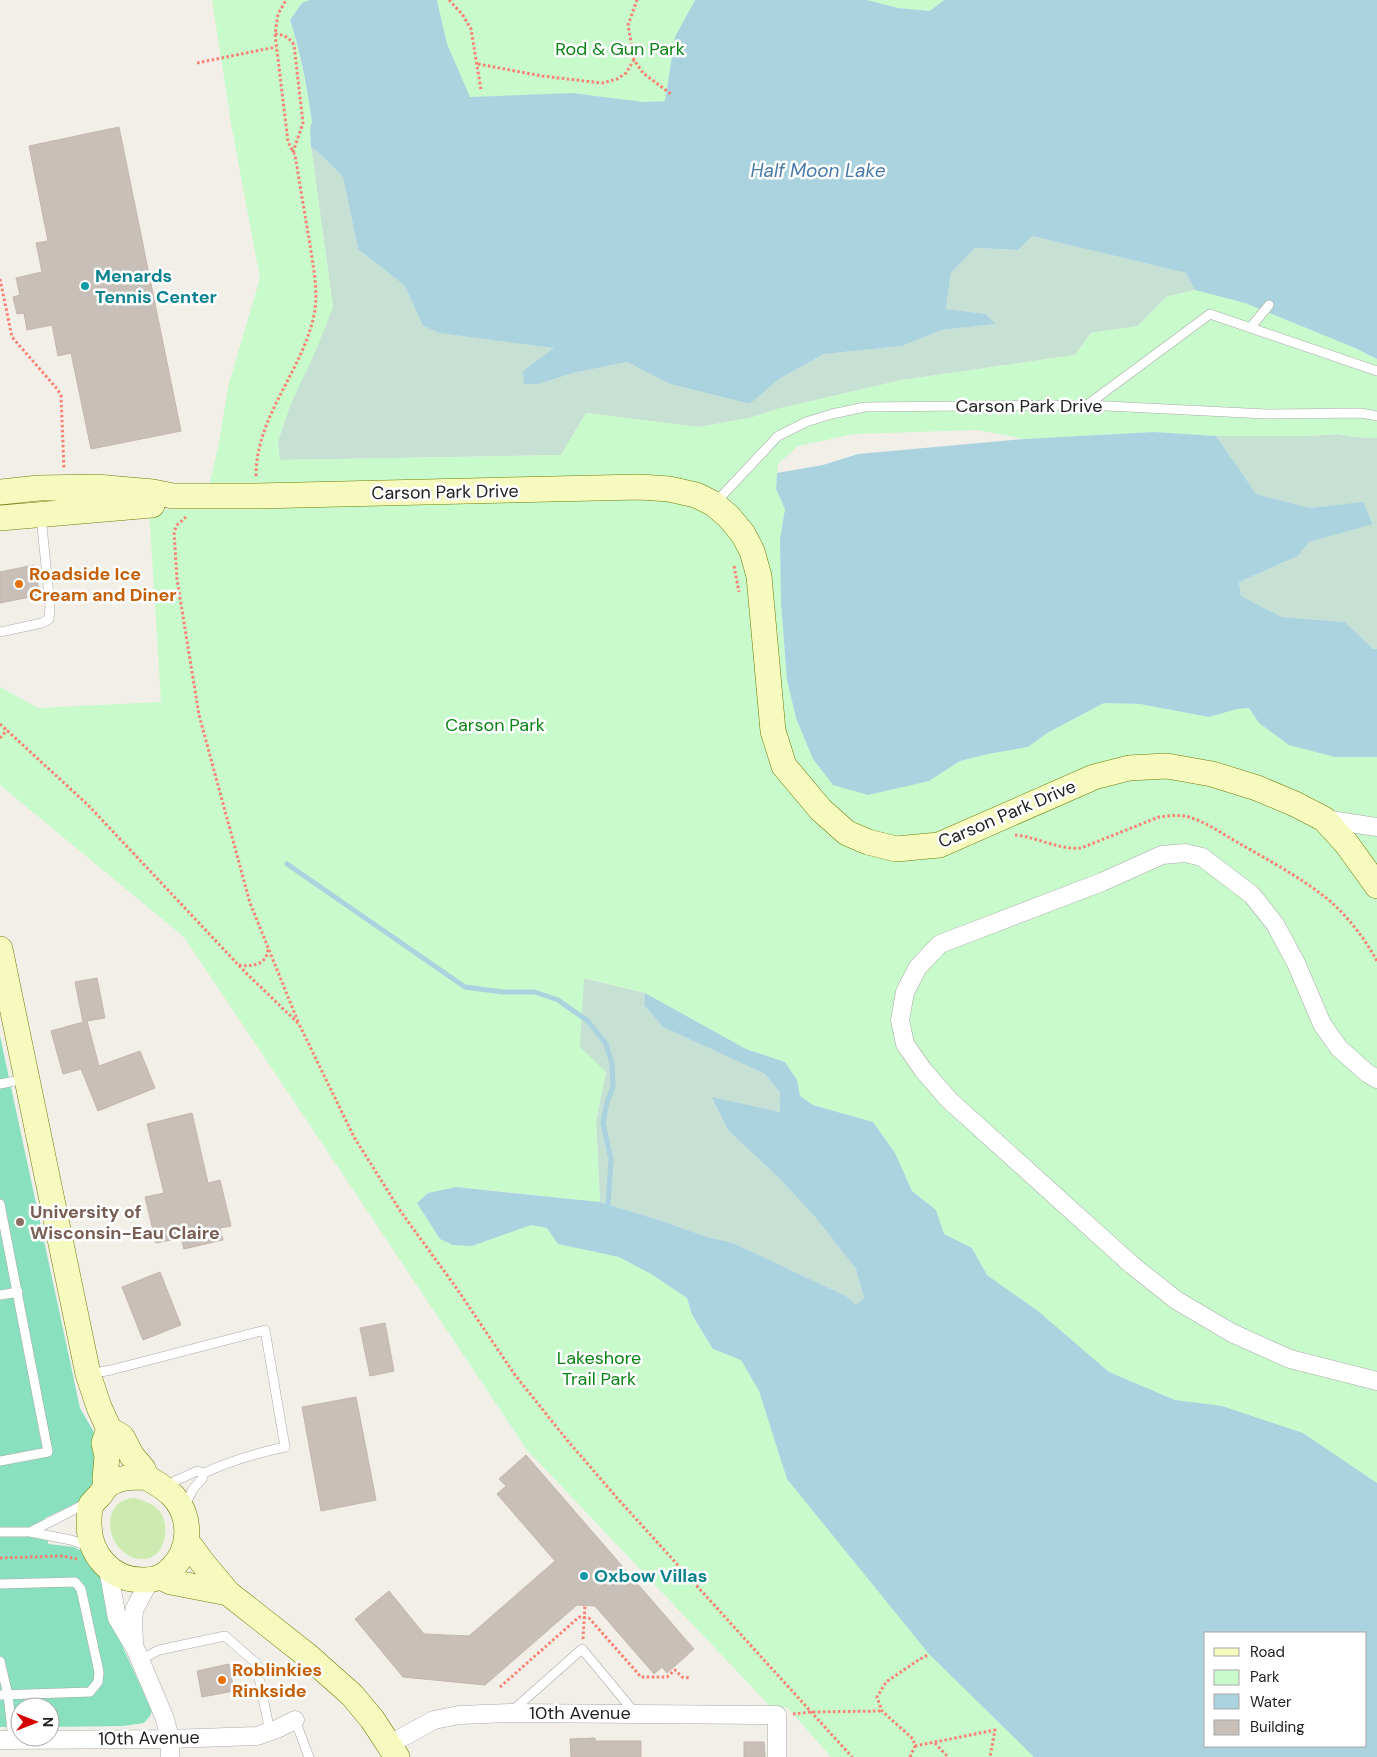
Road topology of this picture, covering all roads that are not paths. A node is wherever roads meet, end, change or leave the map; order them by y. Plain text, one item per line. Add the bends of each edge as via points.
1 (1269, 305) dead end
2 (1250, 328) junction
3 (1377, 371) edge
4 (1087, 405) junction
5 (1377, 416) edge
6 (0, 492) edge
7 (40, 501) junction
8 (714, 504) junction
9 (0, 518) edge
10 (0, 632) edge
11 (1324, 820) junction
12 (1377, 827) edge
13 (1377, 886) edge
14 (0, 949) edge
15 (26, 1079) junction
16 (1377, 1079) edge
17 (0, 1084) edge
18 (0, 1204) edge
19 (18, 1292) junction
20 (0, 1295) edge
21 (88, 1374) junction
22 (1377, 1381) edge
23 (110, 1429) junction
24 (0, 1461) edge
25 (204, 1473) junction
26 (154, 1482) junction
27 (108, 1485) junction
28 (91, 1506) junction
29 (183, 1510) junction
30 (0, 1532) edge
31 (30, 1532) junction
32 (186, 1544) junction
33 (86, 1552) junction
34 (108, 1569) junction
35 (156, 1578) junction
36 (0, 1584) edge
37 (228, 1593) junction
38 (137, 1654) junction
39 (0, 1661) edge
40 (4, 1695) edge
41 (510, 1713) junction
42 (635, 1713) junction
43 (295, 1720) joint
44 (270, 1732) junction
45 (170, 1738) junction
46 (7, 1740) edge
47 (393, 1750) edge
48 (170, 1757) edge
49 (309, 1757) edge
50 (777, 1757) edge

1 - 2 lane
2 - 3 lane
2 - 4 lane via 1210,314
4 - 5 lane, Carson Park Drive
4 - 8 lane, Carson Park Drive via 865,408 832,414 778,436
6 - 7 street, Carson Park Drive
7 - 8 street, Carson Park Drive via 154,505 173,496 640,487 696,495
7 - 9 street, Carson Park Drive
7 - 10 lane via 49,619 42,624
8 - 11 street, Carson Park Drive via 743,534 752,551 761,589 773,731 784,766 821,810 847,833 896,849 939,845 1094,777 1129,768 1167,766 1212,774 1257,788
11 - 12 street
11 - 13 street, Carson Park Drive via 1346,843
14 - 15 street
15 - 17 lane
15 - 21 street
16 - 22 street via 1339,1048 1322,1024 1275,924 1252,895 1202,857 1185,853 1162,855 1102,882 940,944 918,967 906,992 900,1020 905,1044 949,1100 1132,1265 1176,1300 1232,1333 1290,1359
18 - 19 lane
19 - 20 lane
19 - 24 lane via 48,1452
21 - 23 street
21 - 25 lane via 265,1330 285,1448 262,1452
23 - 26 street via 122,1437 132,1456
23 - 27 street via 104,1442
25 - 26 lane via 197,1471
25 - 29 lane
26 - 27 street via 124,1478
26 - 29 street via 174,1497
27 - 28 street
28 - 31 lane via 83,1505
28 - 33 street
29 - 32 street
30 - 31 lane
31 - 33 lane via 71,1540 85,1545
32 - 35 street via 181,1558 171,1570
32 - 37 street
33 - 34 street via 97,1555
34 - 35 street via 134,1580
34 - 38 street via 117,1618
35 - 37 street
35 - 38 street via 135,1608
36 - 40 lane via 76,1582 81,1589 99,1672 98,1682 90,1692
37 - 47 street via 352,1695
38 - 44 lane via 225,1636 256,1662
38 - 45 street via 165,1718
39 - 40 lane
40 - 46 lane
41 - 42 street, 10th Avenue
41 - 42 lane via 582,1649
41 - 47 street, 10th Avenue via 459,1715 434,1720
42 - 50 street, 10th Avenue via 777,1715
43 - 44 street, 10th Avenue
43 - 49 lane
44 - 45 street, 10th Avenue via 257,1736
45 - 46 street, 10th Avenue
45 - 48 street

